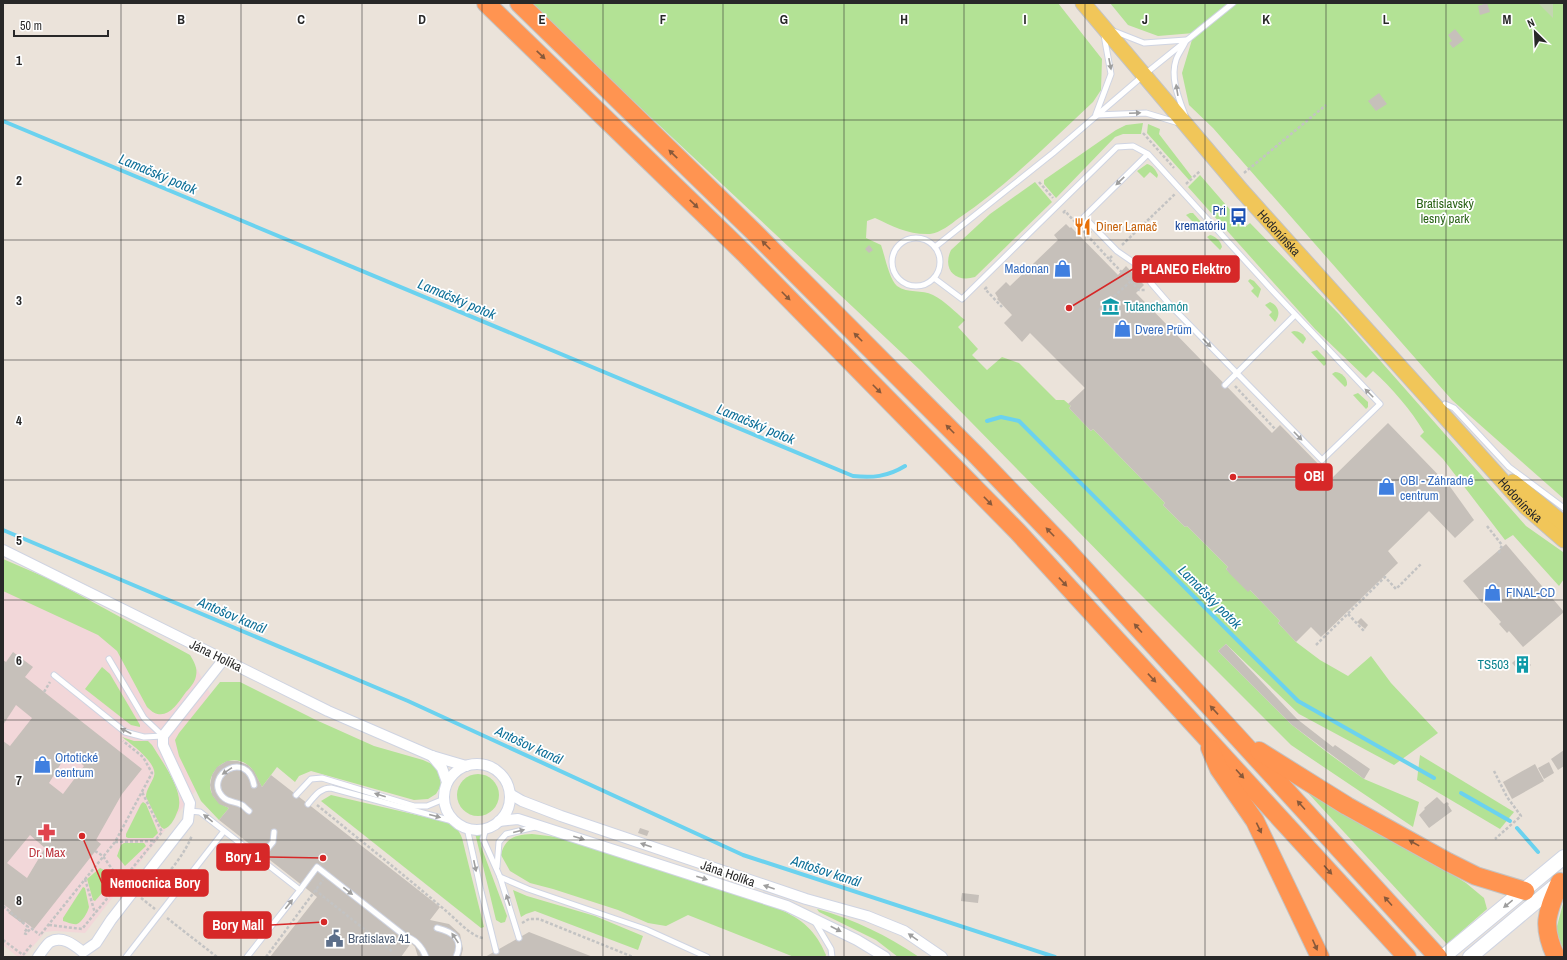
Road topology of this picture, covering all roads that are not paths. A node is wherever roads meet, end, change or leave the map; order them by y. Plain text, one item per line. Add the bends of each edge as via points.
1 (486, 3) edge
2 (519, 3) edge
3 (1083, 3) edge
4 (1233, 3) edge
5 (1102, 26) junction
6 (1186, 40) junction
7 (1145, 74) junction
8 (1096, 115) junction
9 (1189, 127) junction
10 (1148, 154) junction
11 (935, 247) junction
12 (934, 278) junction
13 (1295, 315) junction
14 (1237, 373) junction
15 (1225, 385) dead end
16 (1446, 404) dead end
17 (1480, 457) junction
18 (1564, 508) edge
19 (1564, 524) edge
20 (1564, 540) edge
21 (3, 550) edge
22 (109, 659) dead end
23 (224, 659) junction
24 (54, 675) road end
25 (1204, 735) junction
26 (163, 736) junction
27 (1241, 739) junction
28 (432, 756) junction
29 (466, 766) junction
30 (447, 782) junction
31 (254, 785) dead end
32 (510, 794) junction
33 (296, 795) dead end
34 (444, 799) junction
35 (308, 804) dead end
36 (189, 811) junction
37 (249, 811) dead end
38 (499, 821) junction
39 (456, 822) junction
40 (541, 826) junction
41 (467, 828) junction
42 (486, 828) junction
43 (224, 832) junction
44 (274, 832) dead end
45 (259, 859) junction
46 (1562, 859) edge
47 (497, 868) junction
48 (1558, 876) edge
49 (500, 877) junction
50 (300, 890) junction
51 (1525, 891) junction
52 (812, 917) junction
53 (438, 928) dead end
54 (519, 938) dead end
55 (496, 951) dead end
56 (1402, 951) edge
57 (85, 954) edge
58 (38, 957) edge
59 (126, 957) edge
60 (248, 957) edge
61 (426, 957) edge
62 (456, 957) edge
63 (707, 957) edge
64 (832, 957) edge
65 (885, 957) edge
66 (942, 957) edge
67 (1320, 957) edge
68 (1438, 957) edge
69 (1443, 957) edge
70 (1470, 957) edge
71 (1556, 957) edge

1 -> 25 highway via 744,253 961,473
27 -> 2 highway via 977,456 754,232
3 - 5 main road, Hodonínska
4 - 6 lane
5 - 6 lane via 1144,43
5 - 7 main road, Hodonínska
5 -> 8 lane via 1111,74
6 - 7 lane
9 -> 6 lane via 1176,93 1175,73 1176,61
7 - 8 lane
7 - 9 main road, Hodonínska
8 -> 9 lane via 1146,112
8 - 11 lane via 1053,153
9 - 17 main road, Hodonínska
10 - 12 lane via 1133,146 1117,147 962,299
10 - 13 lane
10 -> 14 lane via 1084,217 1117,251 1143,269 1151,283
11 - 12 lane via 939,253 940,266
11 - 12 lane via 925,240 905,240 894,252 892,259 895,274 906,284 921,286
13 - 14 lane
14 -> 13 lane via 1322,460 1380,404
14 - 15 lane
16 - 18 lane via 1454,408 1509,467
17 - 19 main road, Hodonínska
17 - 20 main road, Hodonínska via 1526,507
21 - 23 street, Jána Holíka
22 - 26 lane via 144,718
23 - 26 street
23 - 28 street, Jána Holíka via 328,711
26 -> 24 lane via 144,737 126,732
25 -> 56 highway
25 -> 67 highway via 1219,769 1255,821
26 - 36 street via 163,745 190,803
51 -> 27 highway via 1476,876 1448,862 1347,806
68 -> 27 highway
28 - 29 street, Jána Holíka
28 - 30 street via 442,768
29 - 30 street via 455,772
29 - 32 street via 479,764 493,768 504,777
30 - 34 street
31 -> 37 lane via 249,772 232,767 221,775 218,783 222,796 228,801 241,804
32 - 38 street via 507,810
66 -> 32 street, Jána Holíka via 904,930 867,916 806,899 569,818
34 -> 33 lane via 427,806 414,806 322,778 311,779
34 - 39 street via 448,813
35 -> 39 lane via 320,791 332,788
43 -> 36 lane via 200,812
36 - 57 street via 188,822
38 - 40 street, Jána Holíka via 518,819
38 - 42 street
39 - 41 street
47 -> 40 lane via 499,842 506,834
40 -> 52 street, Jána Holíka via 787,906
41 - 42 street
41 -> 55 lane
42 - 47 lane via 484,839
43 - 45 lane
43 - 59 lane
44 - 45 lane via 273,842
45 - 50 lane
46 - 48 main road
47 - 49 lane
48 - 51 main road
48 - 70 main road
48 - 71 highway via 1548,910 1547,924 1549,940
54 -> 49 lane
49 - 63 lane via 646,929
60 -> 50 lane
50 -> 61 lane via 317,867 405,936 413,938
51 -> 69 main road
52 - 64 lane via 831,949
52 -> 65 street, Jána Holíka
62 -> 53 lane via 459,952 456,937 452,932
57 - 58 street via 73,944 61,940 50,942

